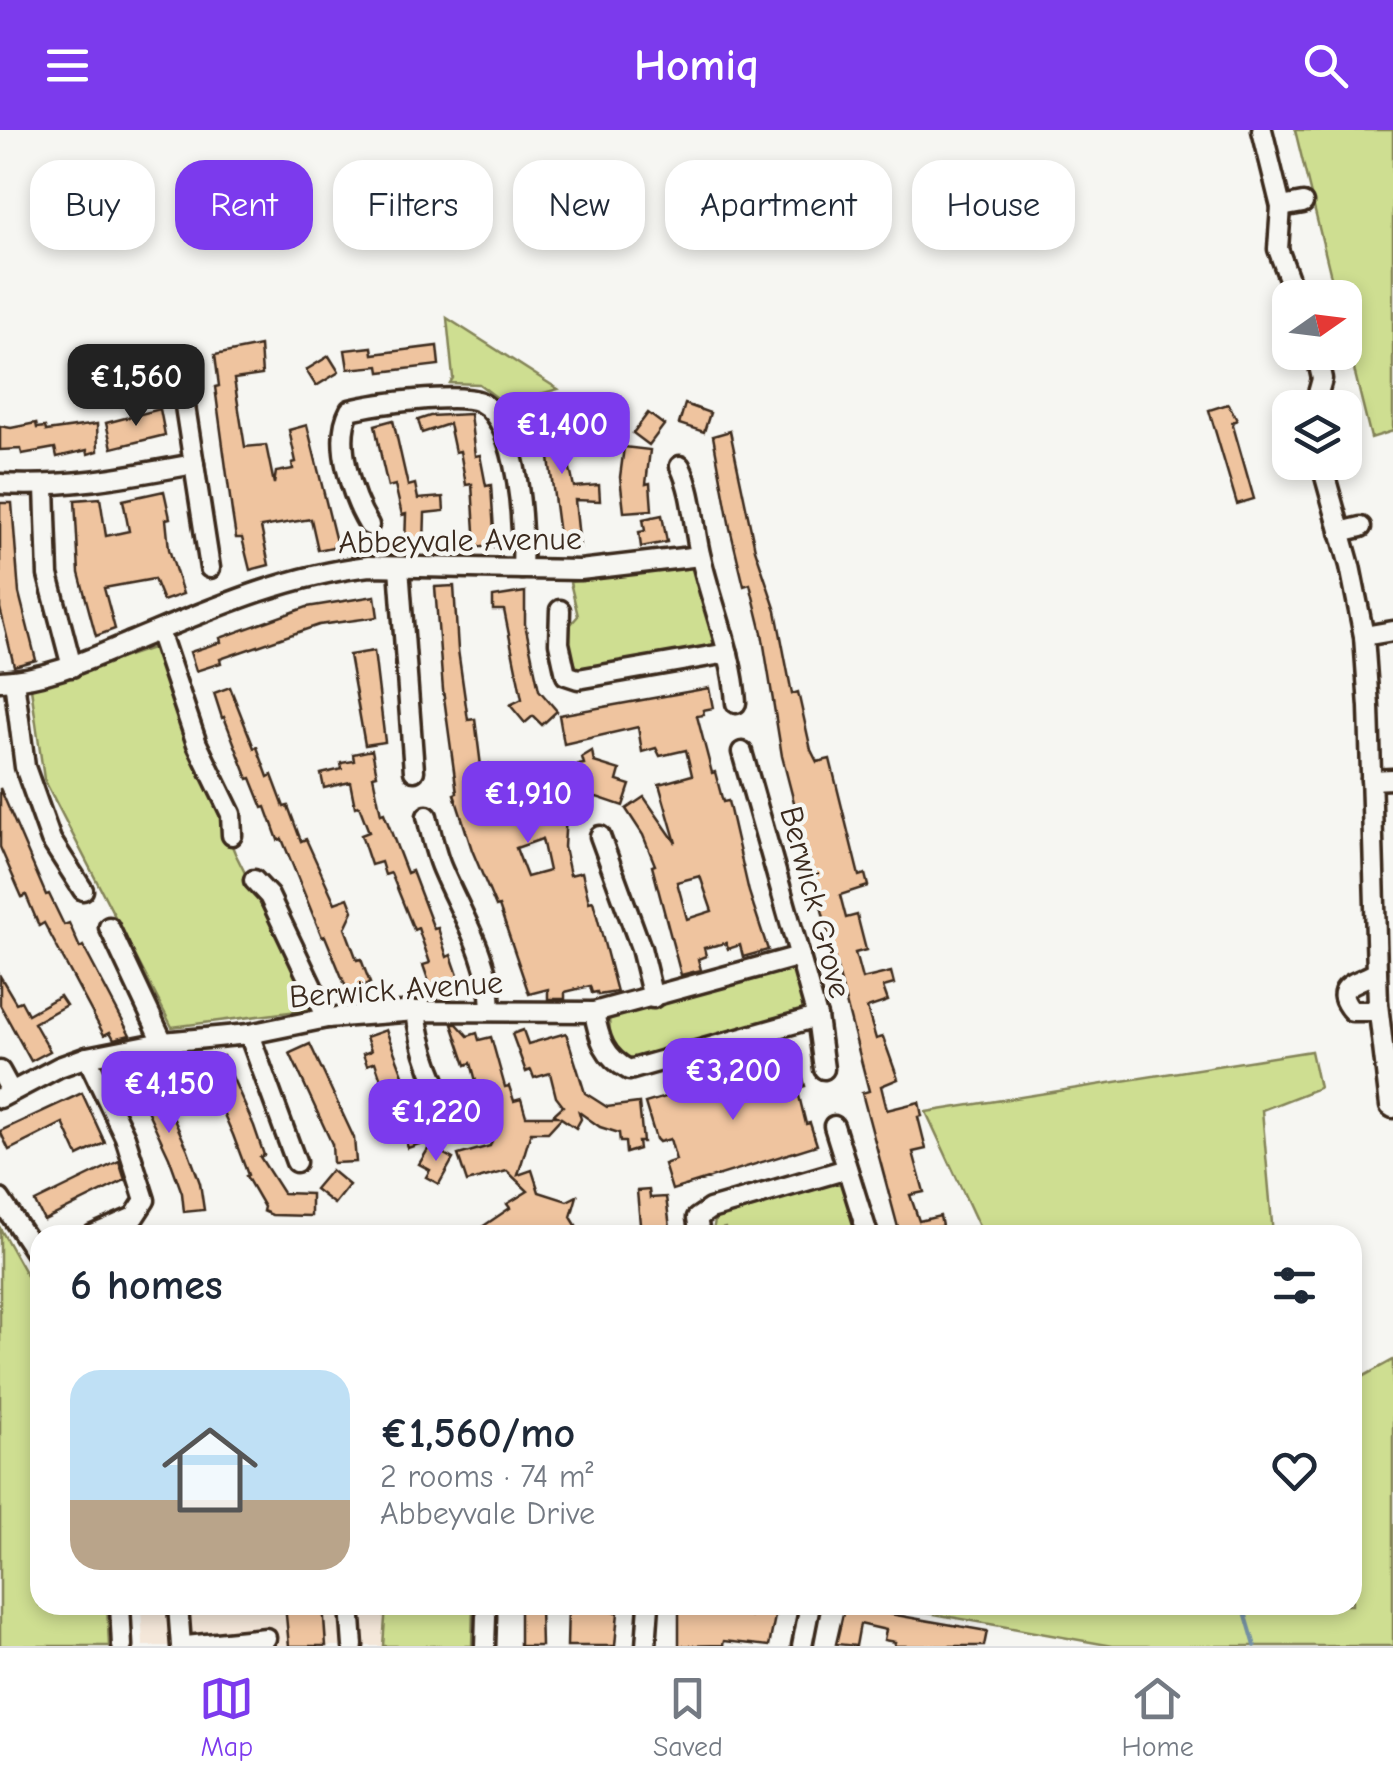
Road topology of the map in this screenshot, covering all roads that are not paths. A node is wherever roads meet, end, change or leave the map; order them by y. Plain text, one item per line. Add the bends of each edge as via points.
1 (1262, 130) edge
2 (1303, 203) dead end
3 (1281, 207) junction
4 (1289, 280) edge
5 (181, 380) dead end
6 (194, 464) junction
7 (680, 466) dead end
8 (1327, 480) edge
9 (0, 484) edge
10 (44, 487) junction
11 (369, 525) dead end
12 (1361, 527) dead end
13 (1340, 532) junction
14 (700, 556) junction
15 (210, 568) dead end
16 (399, 568) junction
17 (522, 569) junction
18 (560, 610) dead end
19 (158, 630) junction
20 (1393, 631) edge
21 (1364, 636) junction
22 (728, 653) junction
23 (72, 667) junction
24 (7, 681) edge
25 (736, 703) dead end
26 (742, 752) dead end
27 (414, 772) dead end
28 (1393, 779) edge
29 (1371, 780) junction
30 (426, 816) dead end
31 (232, 834) dead end
32 (600, 836) dead end
33 (254, 880) dead end
34 (83, 890) dead end
35 (109, 926) dead end
36 (800, 956) junction
37 (1382, 978) edge
38 (654, 998) junction
39 (1378, 1004) junction
40 (491, 1010) junction
41 (416, 1011) junction
42 (594, 1012) junction
43 (817, 1017) junction
44 (327, 1018) junction
45 (249, 1034) junction
46 (163, 1042) junction
47 (87, 1057) junction
48 (824, 1069) dead end
49 (0, 1071) edge
50 (5, 1094) edge
51 (1393, 1108) edge
52 (457, 1122) dead end
53 (834, 1126) dead end
54 (296, 1162) dead end
55 (847, 1169) junction
56 (0, 1198) edge
57 (116, 1225) edge
58 (698, 1225) edge
59 (865, 1225) edge
60 (30, 1244) edge
61 (120, 1615) edge
62 (179, 1615) edge
63 (351, 1615) edge
64 (648, 1615) edge
65 (808, 1615) edge
66 (486, 1616) dead end
67 (266, 1638) dead end
68 (122, 1646) edge
69 (183, 1646) edge
70 (353, 1646) edge
71 (484, 1646) edge
72 (646, 1646) edge
73 (802, 1646) edge

1 - 3 street
2 - 3 street
3 - 4 street via 1278,249
5 - 6 street
6 - 10 street
6 - 15 street
7 - 14 street
8 - 13 street
9 - 10 street
10 - 23 street via 48,575
11 - 17 street via 357,506 345,453 350,410 465,398 494,416 508,445 521,492
12 - 13 street
13 - 21 street
14 - 17 street, Abbeyvale Avenue via 580,570
14 - 22 street
16 - 17 street, Abbeyvale Avenue
16 - 19 street, Abbeyvale Avenue via 304,577
16 - 27 street
18 - 22 street via 566,674 578,679
19 - 23 street, Abbeyvale Avenue
19 - 31 street via 197,744 231,814
20 - 21 street
21 - 29 street
22 - 25 street
23 - 24 street, Abbeyvale Avenue
24 - 34 street via 25,767 51,840
26 - 36 street, Berwick Grove
28 - 29 street
29 - 37 street
30 - 40 street via 440,865 476,939
32 - 38 street
33 - 44 street via 270,896
35 - 46 street
36 - 38 street, Berwick Avenue
36 - 43 street, Berwick Grove
37 - 39 street
37 - 39 street via 1343,992 1352,1011
38 - 42 street, Berwick Avenue
39 - 51 street
40 - 41 street, Berwick Avenue
40 - 42 street, Berwick Avenue
41 - 44 street, Berwick Avenue
41 - 52 street via 443,1101
42 - 43 street via 599,1040 613,1062 629,1070
43 - 48 street, Berwick Grove
44 - 45 street, Berwick Avenue
45 - 46 street, Berwick Avenue
45 - 54 street
46 - 47 street, Berwick Avenue
47 - 50 street, Berwick Avenue
47 - 57 street via 125,1136 145,1200 134,1217
49 - 50 street
53 - 55 street
55 - 58 street via 710,1210 697,1218
55 - 59 street
56 - 60 street
61 - 68 street
62 - 69 street
63 - 70 street
64 - 72 street
65 - 73 street
66 - 71 street
67 - 69 street

